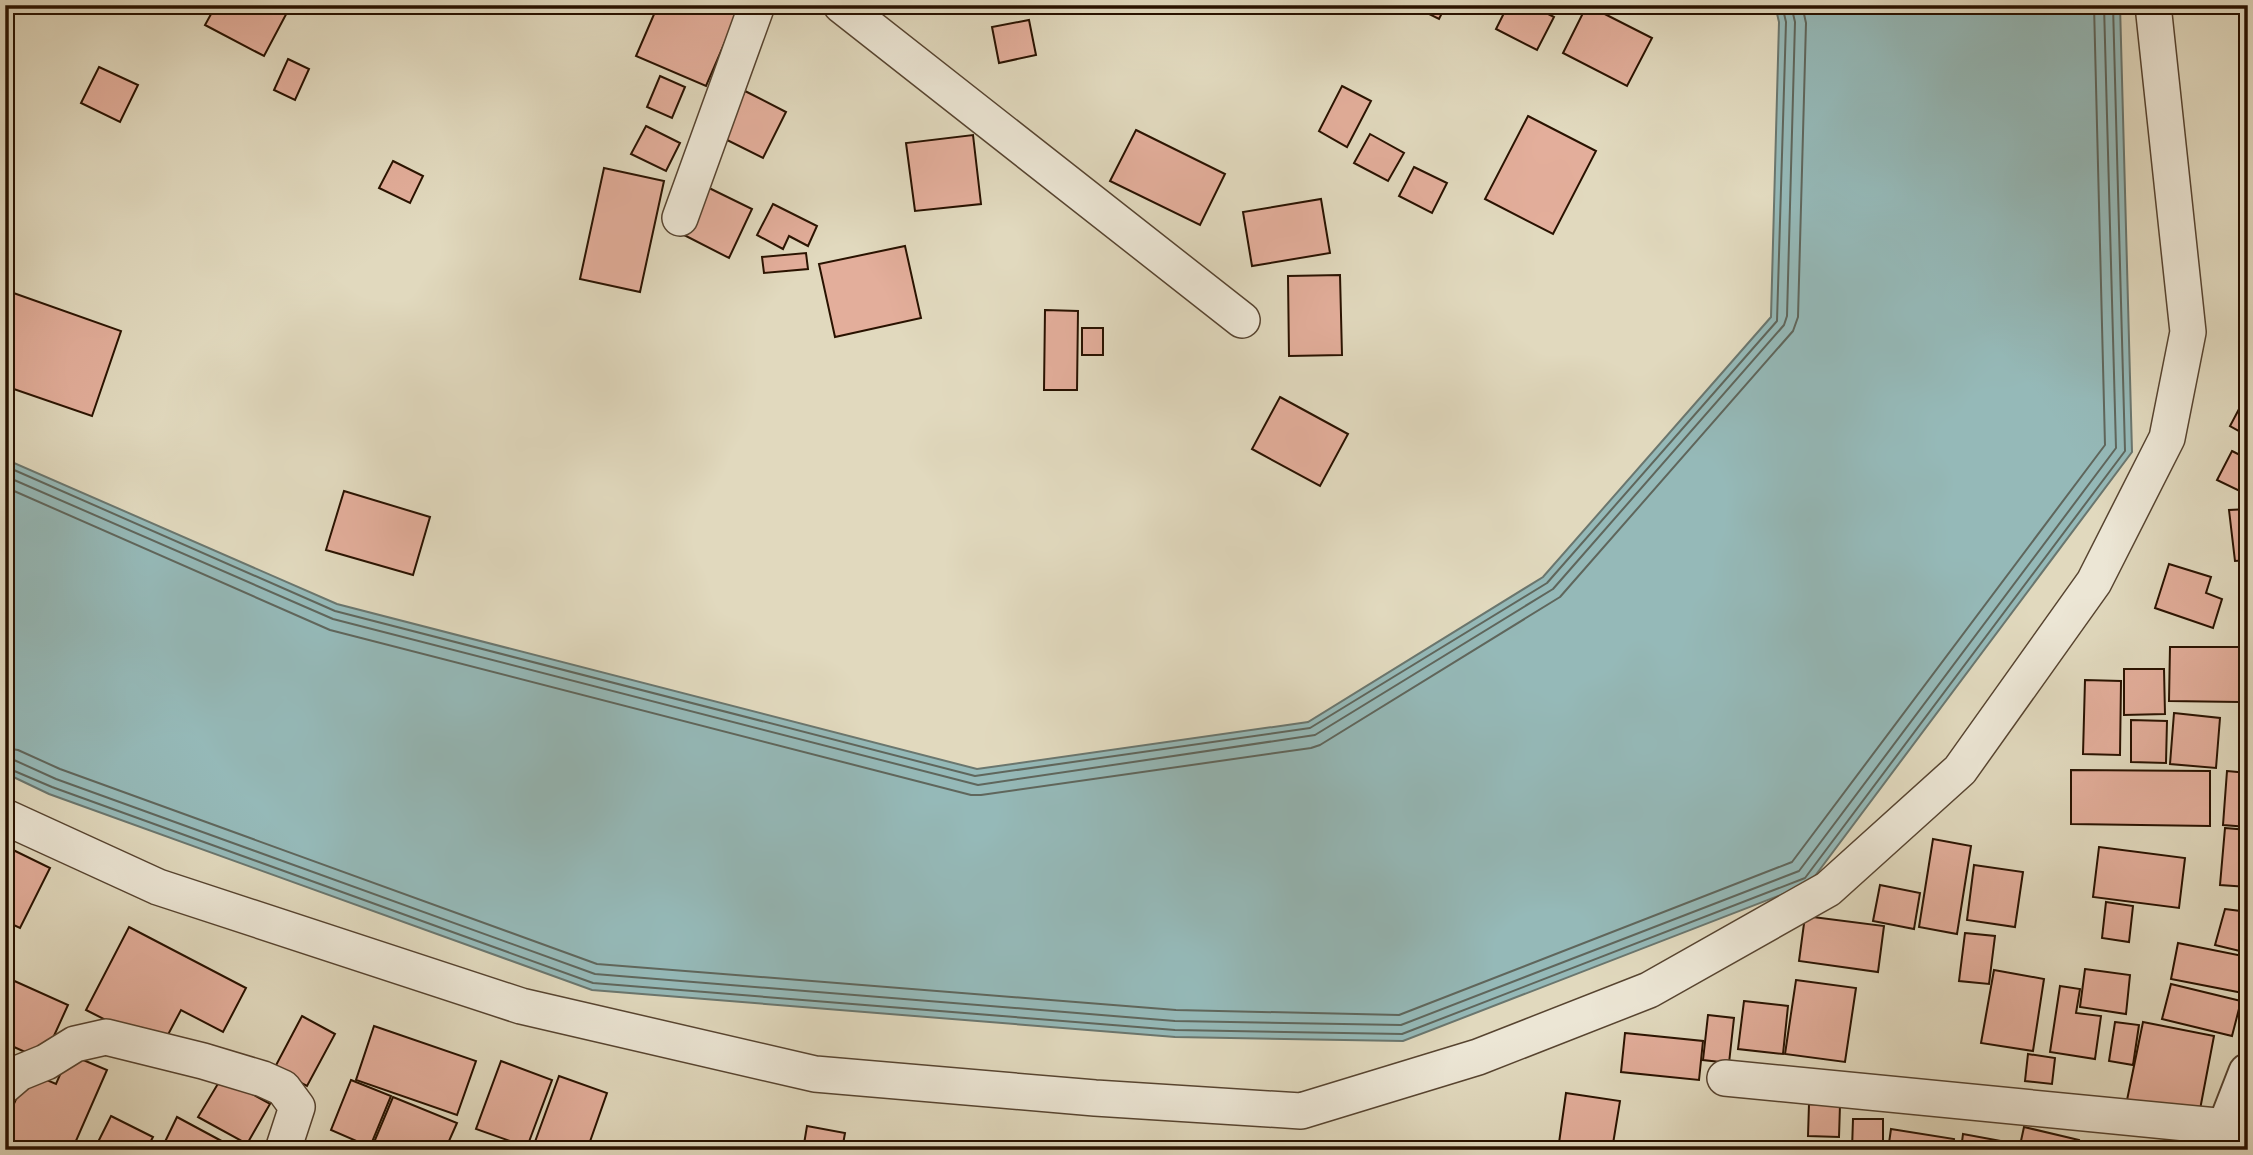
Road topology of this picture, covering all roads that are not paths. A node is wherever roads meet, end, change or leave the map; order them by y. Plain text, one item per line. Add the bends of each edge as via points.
1 (757, 5) edge
2 (841, 5) edge
3 (2153, 5) edge
4 (680, 218) dead end
5 (1242, 320) dead end
6 (5, 817) edge
7 (1725, 1078) dead end
8 (5, 1085) edge
9 (2235, 1113) edge
10 (283, 1150) edge

1 - 4 street
2 - 5 street
3 - 6 street via 2188,332 2167,438 2094,582 1960,770 1828,888 1648,990 1478,1057 1301,1111 815,1074 521,1006 158,887
7 - 9 street
8 - 10 street via 75,1044 106,1037 203,1061 283,1088 297,1107

